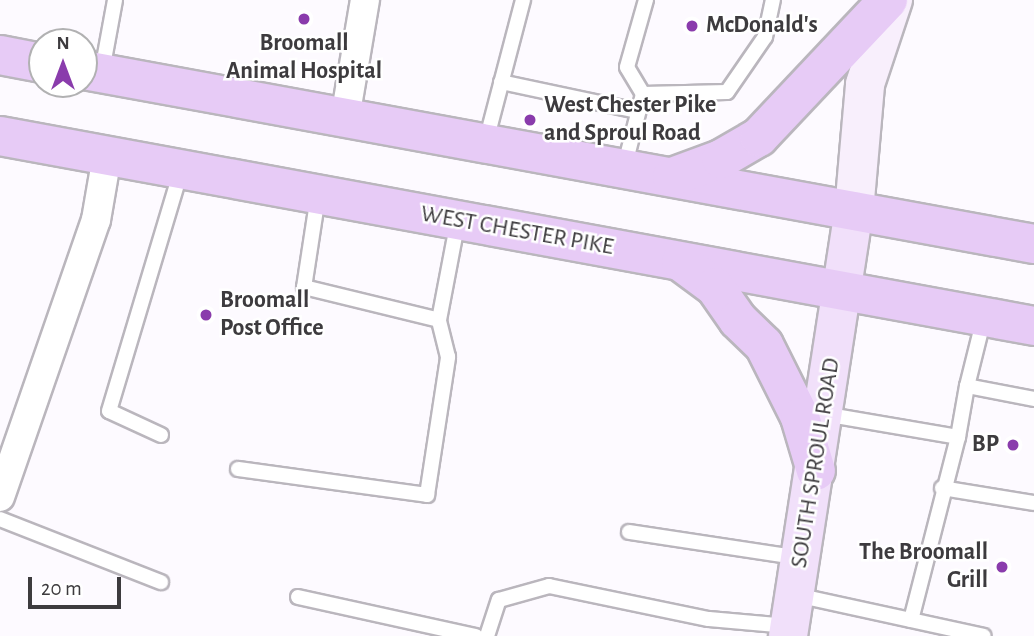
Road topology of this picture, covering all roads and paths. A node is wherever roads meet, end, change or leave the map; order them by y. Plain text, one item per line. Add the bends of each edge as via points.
1 (115, 0) edge
2 (365, 0) edge
3 (523, 0) edge
4 (646, 0) edge
5 (773, 0) edge
6 (888, 0) edge
7 (893, 0) edge
8 (0, 55) edge
9 (98, 56) edge
10 (28, 60) edge
11 (98, 73) edge
12 (501, 82) junction
13 (643, 94) junction
14 (638, 111) junction
15 (345, 118) junction
16 (0, 136) edge
17 (485, 144) junction
18 (107, 156) junction
19 (624, 168) junction
20 (181, 169) junction
21 (672, 177) junction
22 (318, 194) junction
23 (854, 211) junction
24 (458, 220) junction
25 (1034, 244) edge
26 (680, 261) junction
27 (842, 290) junction
28 (984, 317) junction
29 (439, 320) junction
30 (1034, 326) edge
31 (967, 386) junction
32 (1034, 399) edge
33 (824, 415) junction
34 (162, 435) dead end
35 (958, 437) junction
36 (239, 469) dead end
37 (816, 471) junction
38 (942, 488) junction
39 (0, 497) edge
40 (1034, 503) edge
41 (0, 519) edge
42 (629, 532) dead end
43 (161, 582) dead end
44 (298, 597) dead end
45 (793, 604) edge
46 (911, 620) junction
47 (476, 636) edge
48 (487, 636) edge
49 (984, 636) edge

1 - 9 lane
2 - 15 street
3 - 12 lane
4 - 13 lane via 627,67
5 - 13 lane via 765,37 727,92
6 - 21 highway via 760,137 731,155
7 - 23 main road via 865,84
8 - 10 highway
11 - 15 highway
12 - 14 lane
12 - 17 lane
13 - 14 lane
14 - 19 lane
15 - 17 highway
16 - 18 highway, WEST CHESTER PIKE
17 - 19 highway
18 - 20 highway, WEST CHESTER PIKE
18 - 39 street via 96,220
19 - 21 highway
20 - 22 highway, WEST CHESTER PIKE
20 - 34 lane via 109,411
21 - 23 highway
22 - 24 highway, WEST CHESTER PIKE
22 - 29 lane via 304,287
23 - 25 highway
23 - 27 main road, SOUTH SPROUL ROAD
24 - 26 highway, WEST CHESTER PIKE
24 - 29 lane
26 - 27 highway, WEST CHESTER PIKE
26 - 37 highway via 715,287 738,320 764,345 800,417
27 - 28 highway, WEST CHESTER PIKE
27 - 33 main road, SOUTH SPROUL ROAD
28 - 30 highway, WEST CHESTER PIKE
28 - 31 lane
29 - 36 lane via 448,357 427,495
31 - 32 lane
31 - 35 lane
33 - 35 lane
33 - 37 main road, SOUTH SPROUL ROAD
35 - 38 lane
37 - 45 main road, SOUTH SPROUL ROAD
38 - 40 lane
38 - 46 lane
41 - 43 lane
42 - 45 lane
44 - 47 lane
45 - 46 lane
45 - 48 lane via 709,619 549,586 499,600
46 - 49 lane

